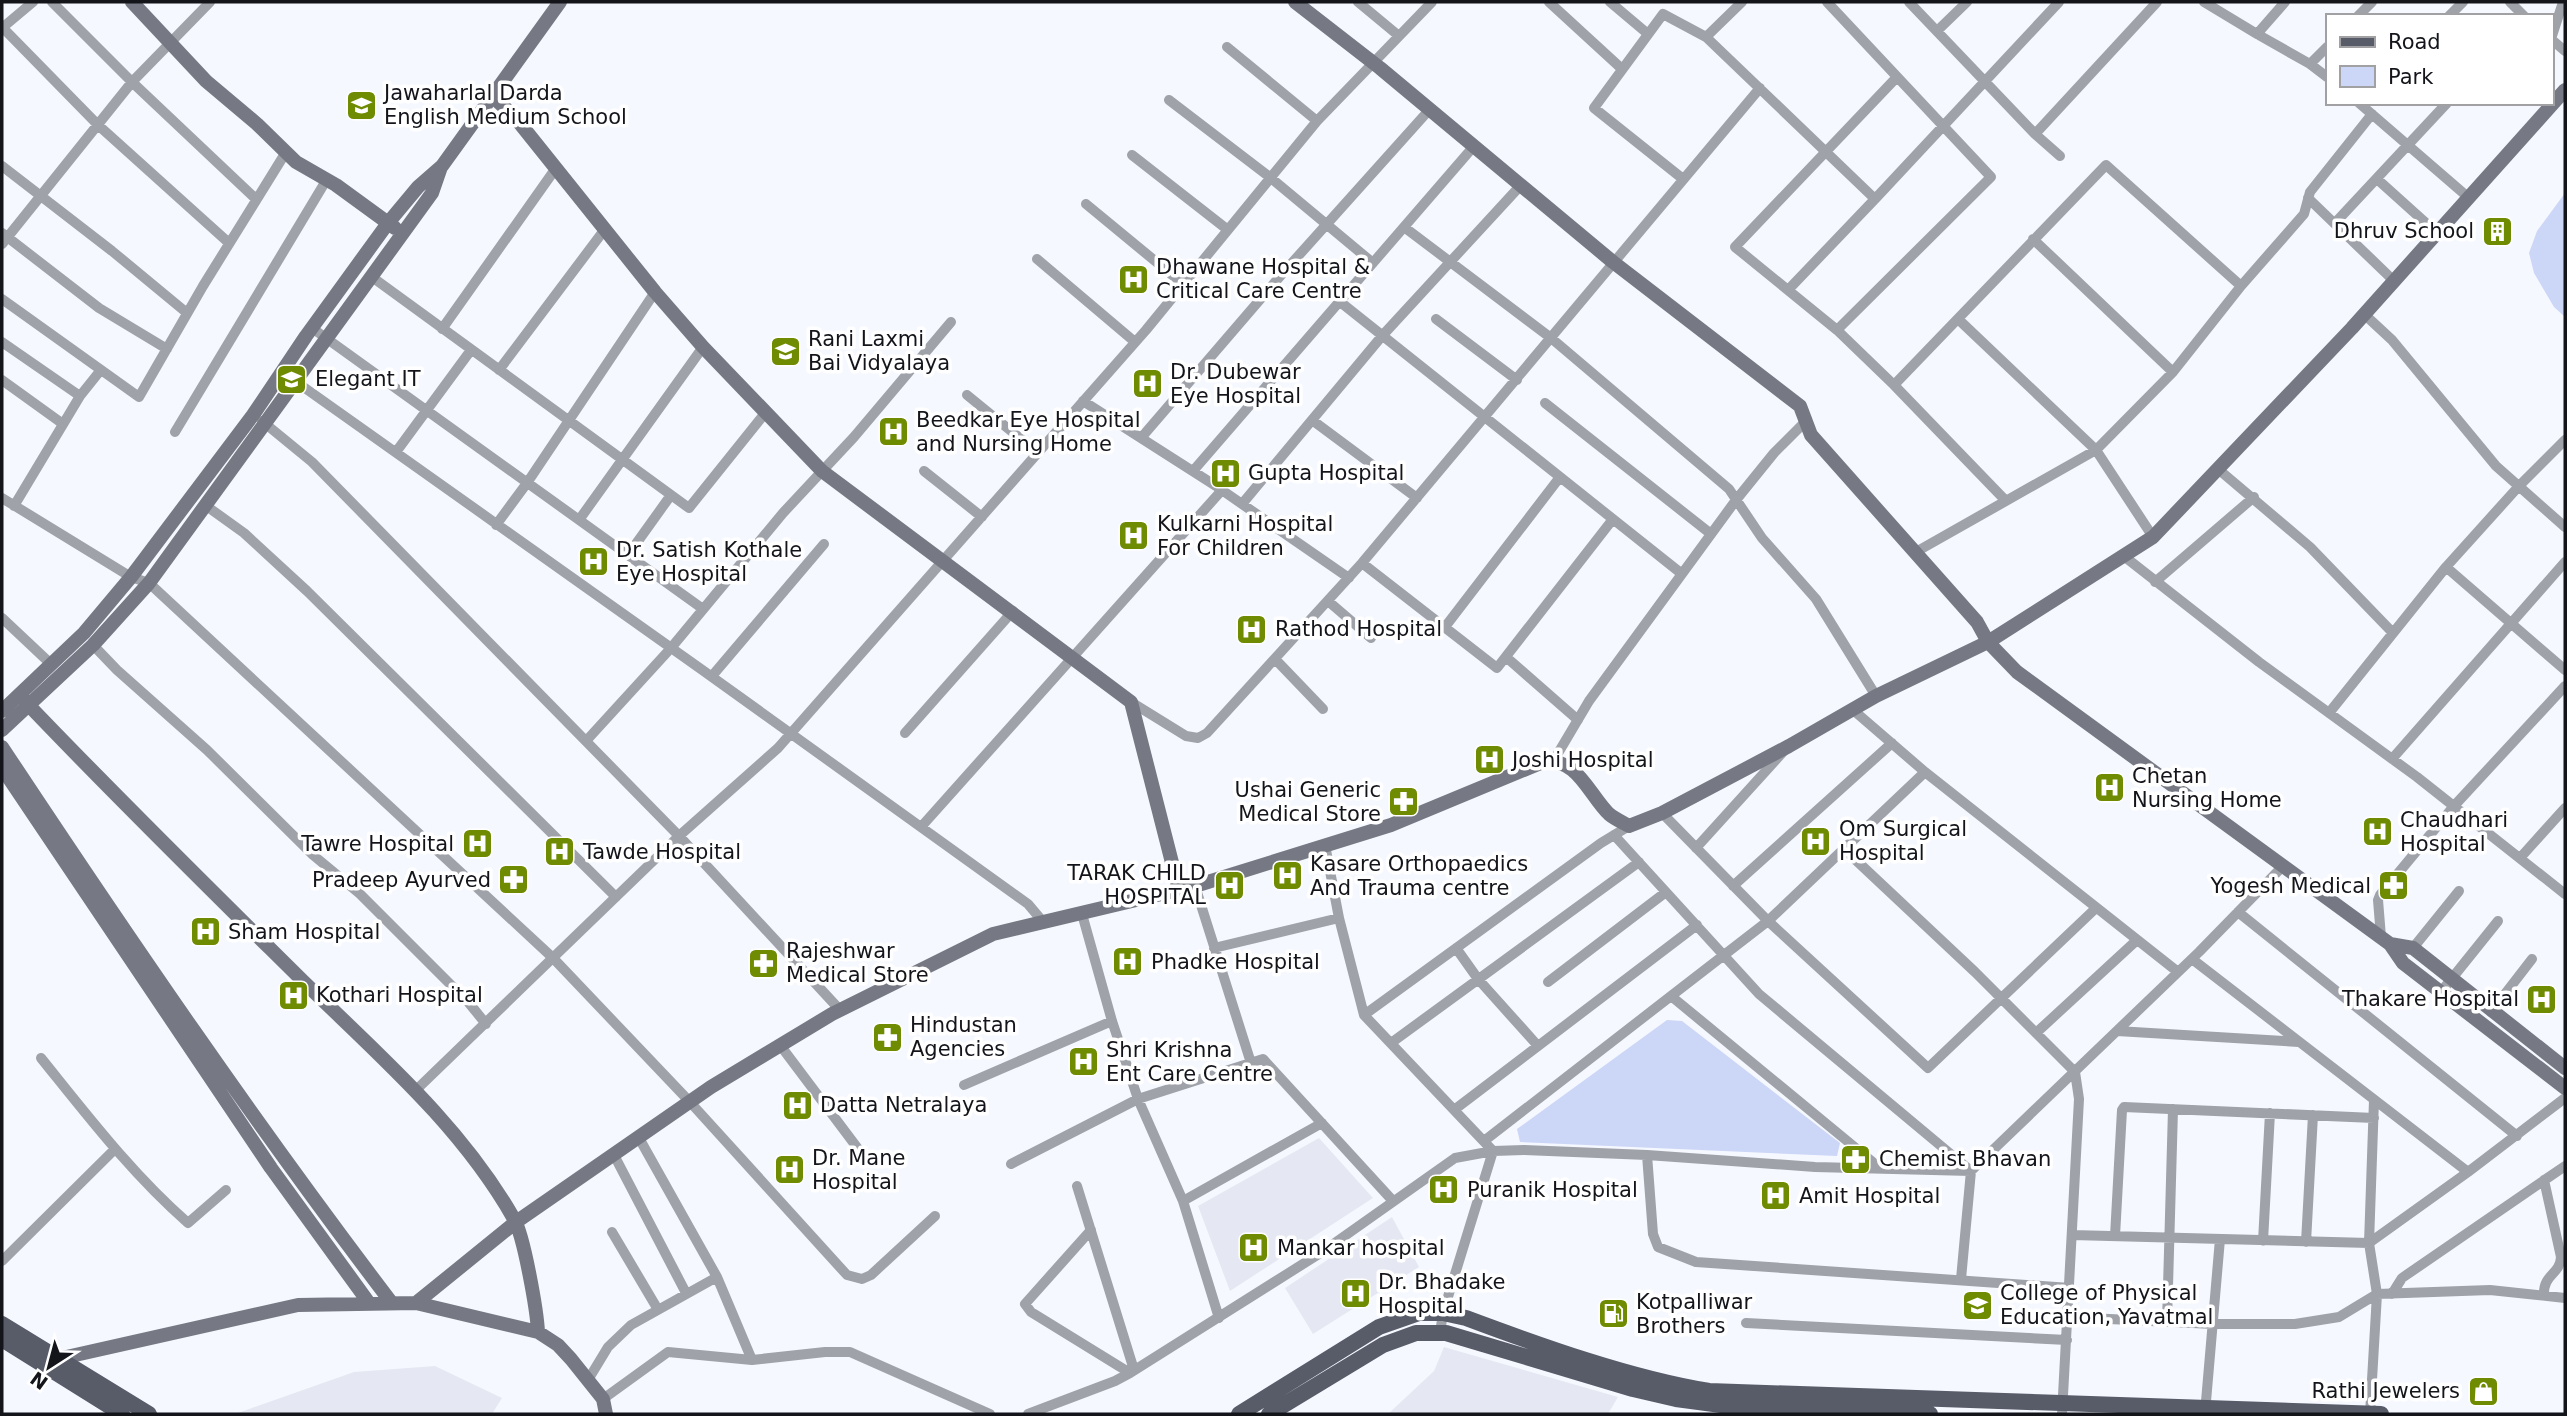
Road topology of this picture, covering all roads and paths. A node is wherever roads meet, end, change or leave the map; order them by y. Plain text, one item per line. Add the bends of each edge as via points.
1 (33, 2) edge
2 (52, 2) edge
3 (132, 2) edge
4 (210, 2) edge
5 (560, 2) edge
6 (1358, 2) edge
7 (1549, 2) edge
8 (1610, 2) edge
9 (1741, 2) edge
10 (1826, 2) edge
11 (1909, 2) edge
12 (1967, 2) edge
13 (2059, 2) edge
14 (2157, 2) edge
15 (2204, 2) edge
16 (2285, 2) edge
17 (2563, 2) edge
18 (1426, 4) edge
19 (1306, 5) edge
20 (2, 27) edge
21 (1937, 32) junction
22 (2553, 33) edge
23 (1648, 34) junction
24 (2257, 34) junction
25 (1399, 36) junction
26 (1706, 37) junction
27 (170, 41) junction
28 (1227, 47) dead end
29 (2326, 48) edge
30 (1374, 63) junction
31 (2310, 64) junction
32 (1622, 69) junction
33 (2326, 76) edge
34 (1897, 77) junction
35 (132, 82) junction
36 (1986, 82) junction
37 (1760, 88) junction
38 (2565, 90) edge
39 (492, 97) junction
40 (1169, 100) dead end
41 (2553, 104) edge
42 (2363, 105) edge
43 (2445, 105) edge
44 (2552, 105) edge
45 (1430, 109) junction
46 (2372, 114) junction
47 (1317, 121) junction
48 (98, 125) junction
49 (1943, 127) junction
50 (2035, 134) junction
51 (2409, 144) junction
52 (1474, 146) junction
53 (286, 152) junction
54 (1826, 152) junction
55 (1132, 155) dead end
56 (2060, 156) dead end
57 (2, 166) edge
58 (442, 166) junction
59 (556, 168) junction
60 (1271, 178) junction
61 (327, 179) junction
62 (1683, 179) junction
63 (2377, 179) junction
64 (1521, 185) junction
65 (39, 196) junction
66 (2308, 198) junction
67 (2469, 198) junction
68 (256, 199) junction
69 (1875, 199) junction
70 (1086, 204) dead end
71 (388, 223) junction
72 (2335, 223) junction
73 (1327, 224) junction
74 (1404, 227) junction
75 (605, 229) junction
76 (1228, 230) junction
77 (403, 233) junction
78 (2437, 233) junction
79 (4, 238) edge
80 (2033, 239) junction
81 (229, 243) junction
82 (1037, 259) dead end
83 (1613, 262) junction
84 (1373, 263) junction
85 (1450, 263) junction
86 (372, 277) junction
87 (2394, 281) junction
88 (1184, 284) junction
89 (2241, 286) junction
90 (1788, 290) junction
91 (655, 292) junction
92 (2, 299) edge
93 (1339, 301) junction
94 (187, 313) junction
95 (2364, 314) junction
96 (1436, 318) dead end
97 (1958, 319) junction
98 (951, 322) dead end
99 (312, 328) junction
100 (442, 328) junction
101 (1837, 330) junction
102 (1382, 336) junction
103 (327, 338) junction
104 (1551, 338) junction
105 (1136, 341) junction
106 (2, 342) edge
107 (703, 347) junction
108 (167, 349) junction
109 (471, 350) junction
110 (499, 370) junction
111 (100, 371) junction
112 (2173, 373) junction
113 (2, 380) edge
114 (1517, 380) junction
115 (295, 382) junction
116 (1894, 386) junction
117 (967, 395) dead end
118 (80, 396) junction
119 (1083, 401) junction
120 (1545, 403) dead end
121 (428, 411) junction
122 (766, 412) junction
123 (253, 415) junction
124 (1485, 418) junction
125 (1312, 420) junction
126 (568, 421) junction
127 (1805, 422) junction
128 (63, 424) junction
129 (266, 424) junction
130 (175, 432) dead end
131 (1141, 438) junction
132 (2565, 440) edge
133 (2096, 450) junction
134 (396, 452) junction
135 (1038, 453) junction
136 (622, 459) junction
137 (2218, 469) junction
138 (822, 471) junction
139 (924, 471) dead end
140 (1193, 471) junction
141 (1560, 477) junction
142 (527, 483) junction
143 (2519, 486) junction
144 (1222, 490) junction
145 (671, 495) junction
146 (2254, 497) junction
147 (2, 498) edge
148 (1417, 498) junction
149 (1736, 500) junction
150 (2006, 501) junction
151 (1242, 504) junction
152 (205, 505) junction
153 (14, 506) junction
154 (982, 517) junction
155 (1613, 519) junction
156 (579, 520) junction
157 (496, 524) junction
158 (2565, 527) edge
159 (1711, 534) junction
160 (2153, 537) junction
161 (824, 544) dead end
162 (1914, 553) junction
163 (628, 555) junction
164 (2125, 556) junction
165 (944, 561) junction
166 (2565, 562) edge
167 (1362, 563) junction
168 (2446, 567) junction
169 (1682, 574) junction
170 (131, 577) junction
171 (1349, 578) junction
172 (2155, 582) junction
173 (149, 583) junction
174 (1328, 601) junction
175 (704, 609) junction
176 (1013, 611) junction
177 (2, 618) edge
178 (2512, 623) junction
179 (1445, 627) junction
180 (2393, 633) junction
181 (1371, 638) dead end
182 (1988, 642) junction
183 (93, 645) junction
184 (671, 649) junction
185 (1506, 657) junction
186 (1074, 658) junction
187 (1275, 659) junction
188 (52, 665) junction
189 (2565, 670) edge
190 (712, 676) junction
191 (2565, 686) edge
192 (1876, 696) junction
193 (24, 700) junction
194 (1131, 702) junction
195 (1324, 709) dead end
196 (1852, 709) junction
197 (2, 711) edge
198 (2329, 713) junction
199 (1578, 720) junction
200 (2, 730) edge
201 (791, 733) junction
202 (905, 733) dead end
203 (586, 741) junction
204 (1892, 743) junction
205 (1789, 746) junction
206 (2, 747) edge
207 (2392, 759) junction
208 (1555, 760) junction
209 (2, 768) edge
210 (1925, 772) junction
211 (2454, 807) junction
212 (2565, 808) edge
213 (1662, 813) junction
214 (1629, 826) junction
215 (921, 827) junction
216 (1614, 835) junction
217 (679, 836) junction
218 (1325, 845) junction
219 (1696, 848) junction
220 (1844, 849) junction
221 (2520, 858) junction
222 (1639, 862) junction
223 (2283, 866) junction
224 (1195, 886) junction
225 (1732, 886) junction
226 (1179, 890) junction
227 (2459, 891) dead end
228 (1666, 892) junction
229 (2565, 894) edge
230 (616, 898) junction
231 (2096, 908) junction
232 (2238, 912) junction
233 (1082, 914) junction
234 (1339, 918) junction
235 (2498, 921) dead end
236 (1768, 922) junction
237 (1044, 923) junction
238 (1697, 926) junction
239 (2137, 940) junction
240 (2386, 941) junction
241 (1214, 948) junction
242 (1456, 948) junction
243 (2413, 948) junction
244 (1725, 955) junction
245 (553, 958) junction
246 (2192, 958) junction
247 (2532, 959) dead end
248 (2178, 972) junction
249 (1478, 979) junction
250 (2451, 980) junction
251 (1548, 982) dead end
252 (2441, 992) junction
253 (1671, 996) junction
254 (2002, 999) junction
255 (170, 1009) junction
256 (840, 1010) junction
257 (2491, 1012) junction
258 (1364, 1015) junction
259 (1112, 1021) junction
260 (486, 1024) junction
261 (2117, 1031) junction
262 (2036, 1033) junction
263 (2300, 1042) junction
264 (1391, 1043) junction
265 (780, 1045) junction
266 (1538, 1046) junction
267 (41, 1058) dead end
268 (1251, 1063) junction
269 (2565, 1068) edge
270 (2075, 1072) junction
271 (964, 1085) dead end
272 (2565, 1088) edge
273 (415, 1091) junction
274 (2565, 1098) edge
275 (1138, 1099) junction
276 (2374, 1100) junction
277 (690, 1102) junction
278 (2173, 1109) junction
279 (1454, 1110) junction
280 (2270, 1113) junction
281 (2313, 1115) junction
282 (2374, 1118) junction
283 (1322, 1123) junction
284 (2517, 1136) junction
285 (639, 1138) junction
286 (1484, 1141) junction
287 (116, 1149) junction
288 (1493, 1151) junction
289 (614, 1155) junction
290 (1647, 1155) junction
291 (865, 1158) dead end
292 (1011, 1164) dead end
293 (2565, 1166) edge
294 (1880, 1168) junction
295 (1971, 1171) junction
296 (2468, 1172) junction
297 (2544, 1181) junction
298 (1077, 1186) dead end
299 (226, 1190) dead end
300 (1183, 1201) junction
301 (1393, 1201) junction
302 (935, 1216) dead end
303 (516, 1222) junction
304 (1091, 1230) junction
305 (612, 1232) dead end
306 (2072, 1235) junction
307 (2115, 1236) junction
308 (2170, 1238) junction
309 (2220, 1240) junction
310 (2263, 1241) junction
311 (2306, 1242) junction
312 (2369, 1242) junction
313 (2, 1261) edge
314 (717, 1277) junction
315 (1961, 1279) junction
316 (2070, 1288) junction
317 (686, 1293) junction
318 (2377, 1294) junction
319 (2392, 1294) junction
320 (2544, 1296) junction
321 (2565, 1298) edge
322 (391, 1302) junction
323 (369, 1303) junction
324 (416, 1303) junction
325 (657, 1308) junction
326 (1443, 1313) junction
327 (2068, 1317) junction
328 (1219, 1318) junction
329 (2167, 1322) junction
330 (1746, 1323) dead end
331 (2, 1324) edge
332 (2213, 1324) junction
333 (538, 1332) junction
334 (1440, 1333) junction
335 (2, 1339) edge
336 (2067, 1340) junction
337 (749, 1355) junction
338 (49, 1361) junction
339 (1132, 1371) junction
340 (588, 1380) junction
341 (1817, 1406) edge
342 (605, 1407) edge
343 (2063, 1409) edge
344 (2205, 1412) edge
345 (122, 1414) edge
346 (149, 1414) edge
347 (990, 1414) edge
348 (1028, 1414) edge
349 (1239, 1414) edge
350 (1269, 1414) edge
351 (1930, 1414) edge
352 (2370, 1414) edge
353 (2381, 1414) edge

1 - 20 street
2 - 35 street
3 - 27 street
4 - 27 street
5 - 39 street
6 - 25 street
7 - 32 street
8 - 23 street
9 - 26 street
10 - 34 street
11 - 21 street
12 - 21 street
13 - 36 street
14 - 50 street
15 - 24 street
16 - 24 street
17 - 22 street
18 - 25 street
19 - 30 street
20 - 48 street
21 - 36 street
23 - 26 street via 1663,14
23 - 32 street
24 - 31 street
25 - 30 street
26 - 37 street
27 - 35 street
27 - 53 street via 206,81
28 - 47 street
29 - 31 street
30 - 45 street
30 - 47 street
31 - 33 street
32 - 62 street via 1594,108
34 - 49 street
34 - 54 street
35 - 48 street
35 - 68 street
36 - 49 street
36 - 50 street
37 - 54 street
37 - 62 street
38 - 41 street
39 - 58 street
39 - 59 street via 514,116
40 - 60 street
42 - 46 street
43 - 51 street
44 - 67 street
45 - 52 street
45 - 73 street
46 - 51 street
46 - 66 street
47 - 60 street
48 - 65 street
48 - 81 street
49 - 69 street
49 - 101 street via 1991,177
50 - 56 street
51 - 63 street
51 - 67 street
52 - 64 street
52 - 74 street
53 - 61 street
53 - 68 street
54 - 69 street
54 - 90 street via 1735,247
55 - 76 street
57 - 65 street
58 - 71 street
58 - 77 street via 432,193
59 - 75 street
59 - 100 street
60 - 73 street
60 - 76 street
61 - 71 street
61 - 130 street
62 - 83 street
63 - 72 street
63 - 78 street
64 - 83 street
64 - 85 street
65 - 79 street
65 - 94 street
66 - 72 street
66 - 89 street via 2304,214
67 - 78 street
68 - 81 street
69 - 90 street
70 - 88 street
71 - 77 street
71 - 99 street
72 - 87 street
73 - 84 street
73 - 131 street
74 - 84 street
74 - 85 street
75 - 91 street
75 - 110 street
76 - 88 street
77 - 86 street
78 - 87 street
79 - 108 street via 99,308
80 - 89 street via 2106,165
80 - 97 street
80 - 112 street
81 - 94 street
82 - 105 street
83 - 104 street
83 - 127 street via 1800,406
84 - 93 street
85 - 102 street
85 - 104 street
86 - 100 street
86 - 103 street
87 - 95 street
88 - 105 street
89 - 112 street
90 - 101 street
91 - 107 street
91 - 126 street
92 - 111 street
93 - 102 street
93 - 140 street
94 - 108 street
95 - 137 street
95 - 143 street via 2392,340 2496,466
96 - 114 street
97 - 116 street
97 - 133 street
98 - 138 street
99 - 103 street
99 - 123 street
100 - 109 street
101 - 116 street
102 - 124 street
102 - 125 street
103 - 115 street
103 - 121 street
104 - 114 street
104 - 149 street via 1729,489
105 - 119 street
106 - 118 street
107 - 122 street
107 - 136 street
108 - 111 street via 139,397
109 - 110 street
109 - 121 street
110 - 126 street
111 - 118 street
112 - 133 street
113 - 128 street
114 - 124 street
115 - 129 street
115 - 134 street
116 - 150 street
117 - 135 street
118 - 128 street
119 - 131 street
119 - 135 street
120 - 159 street
121 - 134 street
121 - 142 street
122 - 138 street
122 - 145 street via 689,508
123 - 129 street
123 - 170 street
124 - 141 street
124 - 148 street
125 - 148 street
125 - 151 street
126 - 136 street
126 - 142 street
127 - 149 street
127 - 162 street via 1811,435
128 - 153 street
129 - 152 street
129 - 203 street via 312,463
131 - 140 street
132 - 143 street
133 - 150 street
133 - 160 street
134 - 157 street
135 - 154 street
136 - 145 street
136 - 156 street
137 - 146 street
137 - 160 street
138 - 165 street
138 - 175 street
139 - 154 street
140 - 144 street
141 - 155 street
141 - 179 street
142 - 156 street
142 - 157 street
143 - 158 street
143 - 168 street
144 - 151 street
144 - 186 street
145 - 163 street
146 - 172 street
146 - 180 street
147 - 153 street
148 - 167 street
149 - 159 street
149 - 192 street via 1762,538 1816,599
150 - 162 street
151 - 171 street
152 - 173 street
152 - 230 street via 244,533 316,599
153 - 170 street
154 - 165 street
155 - 169 street
155 - 185 street
156 - 163 street
157 - 184 street
159 - 169 street
160 - 164 street
161 - 190 street
162 - 182 street via 1977,622
163 - 175 street
164 - 172 street
164 - 182 street
165 - 176 street
165 - 201 street
166 - 178 street
167 - 171 street
167 - 179 street
168 - 178 street
168 - 180 street
169 - 199 street
170 - 173 street
170 - 188 street
171 - 174 street
172 - 198 street
173 - 183 street
173 - 245 street
174 - 181 street
174 - 187 street
175 - 184 street
176 - 186 street
176 - 202 street
177 - 188 street
178 - 189 street
178 - 207 street
179 - 185 street via 1494,667
180 - 198 street
182 - 192 street
182 - 223 street via 2017,671
183 - 193 street
183 - 260 street via 313,855 360,894
184 - 190 street
184 - 203 street
185 - 199 street
186 - 194 street
186 - 215 street
187 - 194 street via 1208,733 1198,738 1186,736
187 - 195 street
188 - 193 street
190 - 201 street
191 - 211 street
192 - 196 street
193 - 197 street
193 - 200 street
193 - 273 street via 145,826
194 - 226 street
196 - 204 street
196 - 205 street
198 - 207 street
199 - 208 street
201 - 215 street
201 - 217 street
203 - 217 street
204 - 210 street
204 - 225 street
205 - 213 street
205 - 219 street
206 - 255 street
207 - 211 street
208 - 214 street via 1572,769 1610,815
208 - 218 street via 1391,825
209 - 255 street
210 - 220 street
210 - 231 street
211 - 221 street
211 - 240 street via 2379,897
212 - 221 street
213 - 214 street
213 - 219 street
214 - 216 street
215 - 237 street via 1028,904
216 - 222 street
216 - 242 street
217 - 230 street
217 - 256 street
218 - 224 street
218 - 234 street
219 - 225 street
220 - 236 street
220 - 254 street
221 - 229 street
222 - 228 street
222 - 249 street
223 - 232 street
223 - 240 street
224 - 226 street
224 - 241 street
225 - 236 street
226 - 233 street
227 - 243 street
228 - 238 street
228 - 251 street
230 - 245 street
231 - 239 street
231 - 254 street
232 - 246 street
232 - 284 street
233 - 237 street
233 - 259 street
234 - 241 street
234 - 258 street
235 - 250 street
236 - 244 street
236 - 254 street via 1928,1068
237 - 256 street via 993,934
238 - 244 street
238 - 266 street
239 - 248 street
239 - 262 street
240 - 243 street
240 - 252 street via 2403,962
241 - 268 street
242 - 249 street
242 - 258 street
243 - 250 street
244 - 253 street
244 - 295 street via 1759,994
245 - 260 street
245 - 277 street
246 - 248 street
246 - 263 street
247 - 257 street
248 - 261 street
249 - 264 street
249 - 266 street
250 - 252 street
250 - 257 street
252 - 272 street
253 - 286 street
253 - 294 street
254 - 262 street
255 - 322 street
255 - 323 street via 271,1168
256 - 265 street
257 - 269 street
258 - 264 street
259 - 271 street
259 - 275 street
260 - 273 street
261 - 263 street
261 - 270 street
262 - 270 street
263 - 276 street
264 - 279 street
265 - 277 street
265 - 291 street
266 - 279 street
267 - 287 street
268 - 275 street
268 - 283 street via 1263,1059
270 - 295 street
270 - 306 street via 2079,1099
273 - 303 street via 477,1160
274 - 284 street
275 - 292 street
275 - 300 street
276 - 282 street
276 - 296 street
277 - 285 street
277 - 302 street via 821,1249 854,1279 871,1275
278 - 280 street
278 - 307 street via 2122,1108
278 - 308 street
279 - 286 street
280 - 281 street
280 - 310 street
281 - 282 street
281 - 311 street
282 - 312 street
283 - 300 street
283 - 301 street
284 - 296 street
285 - 289 street
285 - 314 street
286 - 288 street
287 - 299 street via 188,1223
287 - 313 street
288 - 290 street
288 - 301 street via 1455,1158
288 - 326 street
289 - 303 street
289 - 317 street
290 - 294 street
290 - 315 street via 1658,1247 1696,1262
293 - 297 street
294 - 295 street
295 - 315 street
296 - 312 street
297 - 319 street via 2402,1278
297 - 320 street via 2561,1257 2558,1269 2545,1282
298 - 304 street
300 - 328 street
301 - 328 street
303 - 324 street
303 - 333 street
304 - 339 street
304 - 339 street via 1025,1304 1031,1312
305 - 325 street
306 - 307 street
306 - 316 street
307 - 308 street
308 - 309 street
308 - 329 street
309 - 310 street
309 - 332 street
310 - 311 street
311 - 312 street
312 - 318 street
314 - 317 street
314 - 337 street
315 - 316 street
316 - 327 street
317 - 325 street
318 - 319 street
318 - 332 street via 2339,1317 2295,1324
318 - 352 street
319 - 320 street via 2490,1290
320 - 321 street
322 - 323 street
322 - 324 street
323 - 338 street via 298,1305
324 - 333 street
325 - 340 street via 608,1347
326 - 334 street
326 - 341 main road via 1677,1386
326 - 349 main road via 1419,1313 1379,1327
327 - 329 street
327 - 336 street
328 - 339 street
329 - 332 street
330 - 336 street
331 - 338 main road
332 - 344 street
333 - 340 street via 558,1345
334 - 341 main road via 1676,1399 1721,1405
334 - 350 main road via 1416,1333 1392,1341
335 - 338 main road
336 - 343 street
337 - 342 street via 668,1352
337 - 347 street via 850,1352
338 - 345 main road
338 - 346 main road
339 - 348 street
340 - 342 street
341 - 343 main road
341 - 351 main road
343 - 344 main road
344 - 352 main road
352 - 353 main road

